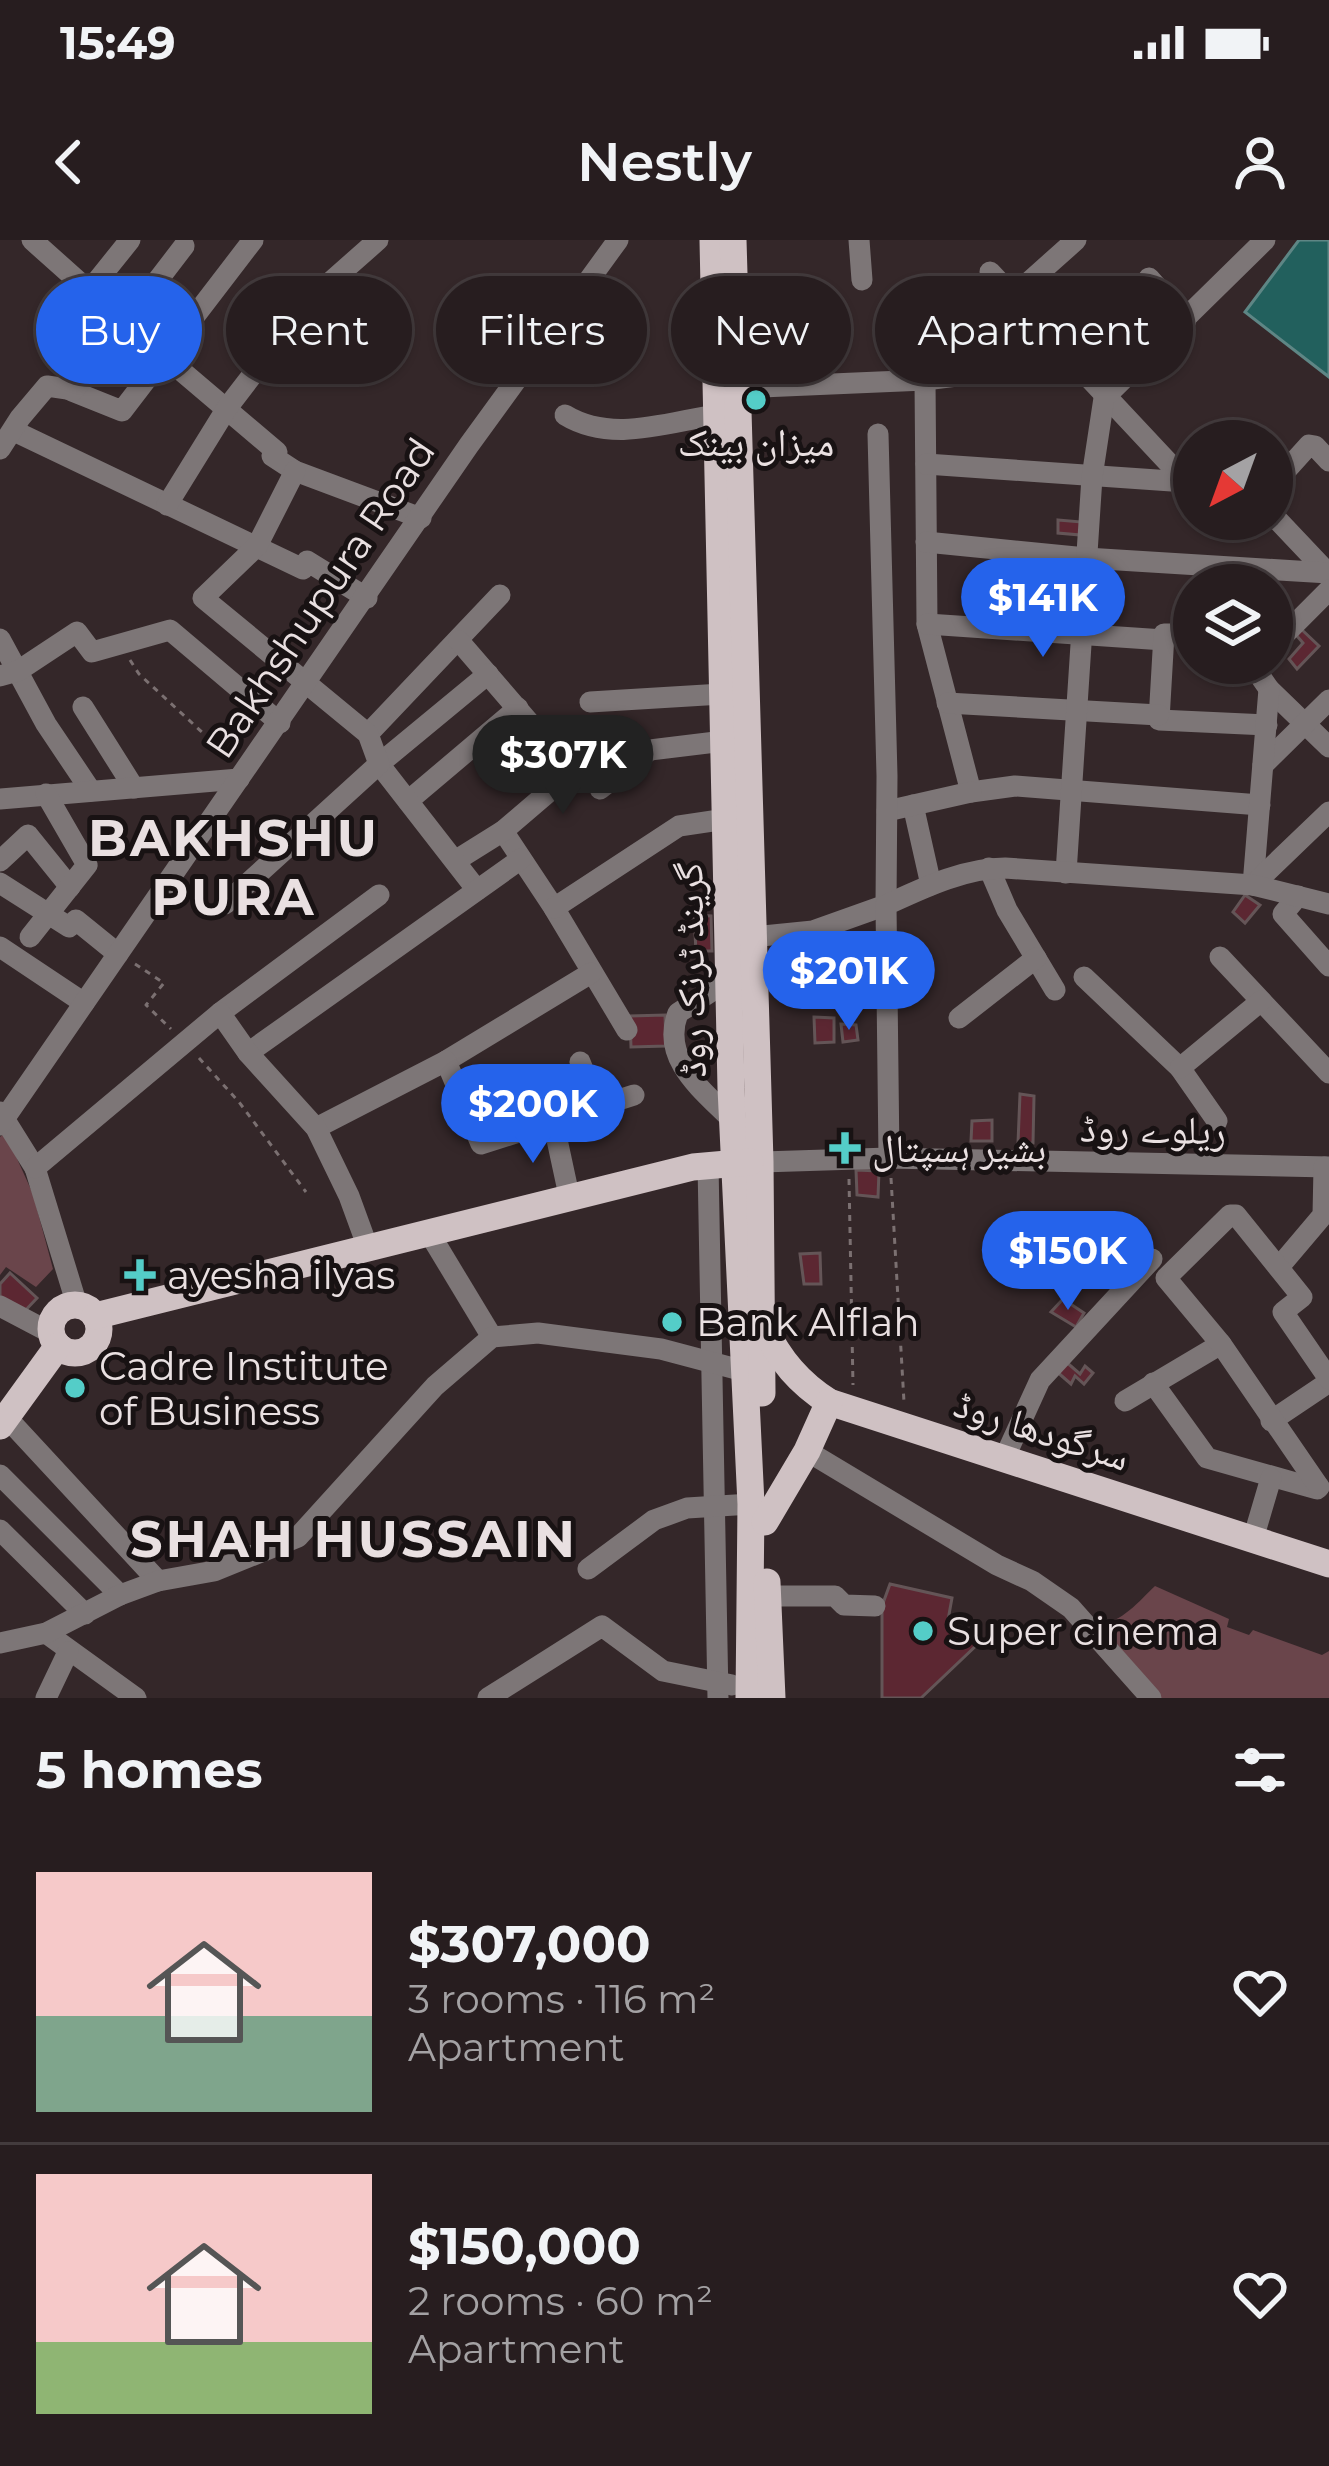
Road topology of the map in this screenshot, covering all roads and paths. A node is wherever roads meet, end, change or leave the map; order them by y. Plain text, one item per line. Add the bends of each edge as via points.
1 (130, 240) edge
2 (251, 240) edge
3 (378, 240) edge
4 (617, 240) edge
5 (713, 240) edge
6 (734, 240) edge
7 (859, 240) edge
8 (1076, 240) edge
9 (1265, 240) edge
10 (48, 245) edge
11 (184, 246) dead end
12 (990, 272) dead end
13 (76, 276) edge
14 (101, 276) edge
15 (161, 276) edge
16 (734, 276) edge
17 (994, 276) edge
18 (1036, 276) edge
19 (862, 280) dead end
20 (202, 306) edge
21 (1193, 313) edge
22 (875, 382) edge
23 (77, 384) edge
24 (143, 384) edge
25 (196, 384) edge
26 (736, 384) edge
27 (925, 384) edge
28 (1091, 384) edge
29 (1119, 384) edge
30 (736, 388) junction
31 (72, 391) junction
32 (1104, 398) junction
33 (227, 408) junction
34 (565, 415) dead end
35 (716, 415) junction
36 (878, 434) dead end
37 (7, 440) edge
38 (1329, 461) edge
39 (1293, 463) edge
40 (926, 464) junction
41 (1173, 469) edge
42 (295, 471) junction
43 (1092, 477) junction
44 (1173, 484) edge
45 (167, 505) junction
46 (421, 518) junction
47 (1293, 538) edge
48 (926, 542) junction
49 (257, 545) junction
50 (1087, 558) junction
51 (730, 572) junction
52 (1328, 578) edge
53 (500, 595) dead end
54 (367, 598) junction
55 (1293, 620) edge
56 (927, 624) junction
57 (1173, 633) edge
58 (1082, 634) junction
59 (0, 639) edge
60 (459, 640) junction
61 (1164, 640) junction
62 (120, 644) junction
63 (9, 673) edge
64 (488, 674) junction
65 (1266, 684) edge
66 (307, 685) junction
67 (1269, 689) junction
68 (722, 694) junction
69 (1329, 700) edge
70 (590, 702) dead end
71 (947, 703) junction
72 (83, 707) dead end
73 (518, 708) junction
74 (1076, 711) junction
75 (1159, 715) junction
76 (280, 723) junction
77 (1305, 723) junction
78 (1267, 725) junction
79 (368, 734) junction
80 (724, 741) junction
81 (1329, 747) edge
82 (379, 764) junction
83 (1263, 765) junction
84 (242, 776) junction
85 (134, 788) junction
86 (601, 789) dead end
87 (1071, 790) junction
88 (91, 791) junction
89 (971, 791) junction
90 (46, 794) junction
91 (2, 799) edge
92 (408, 801) junction
93 (913, 805) junction
94 (1260, 805) junction
95 (887, 811) junction
96 (1329, 812) edge
97 (726, 819) junction
98 (503, 831) junction
99 (28, 836) junction
100 (521, 859) junction
101 (0, 861) edge
102 (454, 861) junction
103 (988, 868) junction
104 (1066, 873) junction
105 (0, 883) edge
106 (931, 885) junction
107 (1253, 885) junction
108 (70, 887) junction
109 (477, 890) junction
110 (379, 895) dead end
111 (1298, 896) junction
112 (225, 904) dead end
113 (886, 904) junction
114 (1329, 904) edge
115 (554, 908) junction
116 (48, 914) junction
117 (30, 937) dead end
118 (752, 937) junction
119 (0, 947) edge
120 (118, 954) junction
121 (1220, 957) dead end
122 (1036, 958) junction
123 (1329, 966) edge
124 (591, 973) junction
125 (1084, 977) dead end
126 (729, 980) junction
127 (1055, 990) dead end
128 (1261, 1001) junction
129 (84, 1003) junction
130 (220, 1013) junction
131 (959, 1018) dead end
132 (627, 1030) dead end
133 (185, 1042) junction
134 (248, 1053) junction
135 (446, 1061) junction
136 (580, 1062) dead end
137 (1180, 1068) junction
138 (1329, 1073) edge
139 (634, 1095) dead end
140 (598, 1107) junction
141 (2, 1118) edge
142 (553, 1121) junction
143 (733, 1121) junction
144 (1217, 1121) dead end
145 (316, 1128) junction
146 (890, 1158) junction
147 (848, 1162) junction
148 (734, 1163) junction
149 (1326, 1167) edge
150 (35, 1168) junction
151 (305, 1192) dead end
152 (570, 1200) junction
153 (431, 1236) junction
154 (368, 1248) junction
155 (1152, 1259) dead end
156 (1279, 1267) junction
157 (0, 1306) edge
158 (86, 1311) junction
159 (763, 1327) junction
160 (492, 1337) junction
161 (55, 1340) junction
162 (1221, 1344) junction
163 (714, 1363) junction
164 (744, 1371) junction
165 (1329, 1381) edge
166 (1153, 1383) junction
167 (1125, 1401) dead end
168 (841, 1407) junction
169 (1271, 1420) junction
170 (3, 1422) edge
171 (905, 1428) junction
172 (807, 1451) junction
173 (1004, 1459) junction
174 (0, 1475) edge
175 (1271, 1478) junction
176 (717, 1506) junction
177 (758, 1513) junction
178 (0, 1530) edge
179 (1253, 1539) junction
180 (1329, 1564) edge
181 (588, 1569) dead end
182 (158, 1581) junction
183 (120, 1594) junction
184 (767, 1595) junction
185 (875, 1606) dead end
186 (86, 1614) junction
187 (46, 1633) junction
188 (0, 1643) edge
189 (68, 1652) junction
190 (718, 1690) edge
191 (756, 1695) edge
192 (46, 1698) edge
193 (136, 1698) edge
194 (488, 1698) edge
195 (1151, 1698) edge

1 - 14 street
2 - 20 street
3 - 33 street via 310,300
4 - 46 street, Bakhshupura Road
5 - 35 main road, گرینڈ ٹرنک روڈ
6 - 16 main road, گرینڈ ٹرنک روڈ
7 - 19 street
8 - 18 street
9 - 21 street
10 - 13 street
11 - 15 street
12 - 17 street
22 - 30 street
23 - 31 street
24 - 31 street via 122,411
25 - 33 street
26 - 30 main road, گرینڈ ٹرنک روڈ
27 - 40 street
28 - 32 street
29 - 32 street
30 - 51 main road, گرینڈ ٹرنک روڈ
31 - 37 street via 47,386
32 - 41 street
32 - 43 street
33 - 42 street
33 - 45 street
34 - 35 street via 609,432
35 - 51 main road, گرینڈ ٹرنک روڈ
36 - 95 street
37 - 45 street
38 - 39 street via 1309,445
40 - 43 street
40 - 48 street
42 - 46 street
42 - 49 street
43 - 44 street
43 - 50 street
45 - 49 street
46 - 54 street, Bakhshupura Road
47 - 52 street
48 - 50 street
48 - 56 street
49 - 54 street via 303,569 307,561
49 - 66 street via 203,598
50 - 52 street
50 - 58 street
51 - 68 main road, گرینڈ ٹرنک روڈ
51 - 118 main road, گرینڈ ٹرنک روڈ
52 - 55 street
53 - 60 street
54 - 66 street, Bakhshupura Road
56 - 58 street
56 - 71 street
57 - 61 street
58 - 61 street
58 - 74 street
59 - 63 street
60 - 64 street
60 - 79 street
61 - 75 street
62 - 63 street via 92,652 76,632
62 - 76 street via 170,630
62 - 84 path
63 - 88 street
64 - 73 street
64 - 82 street
65 - 67 street
66 - 76 street, Bakhshupura Road
66 - 79 street
67 - 77 street
67 - 78 street
68 - 70 street
68 - 80 main road, گرینڈ ٹرنک روڈ
69 - 77 street
71 - 74 street
71 - 89 street
72 - 85 street
73 - 92 street
73 - 98 street via 572,772
74 - 75 street
74 - 87 street
75 - 78 street
76 - 84 street, Bakhshupura Road
77 - 81 street
77 - 83 street
78 - 83 street
79 - 82 street
80 - 86 street via 650,750
80 - 97 main road, گرینڈ ٹرنک روڈ
82 - 92 street
82 - 112 street
83 - 94 street
84 - 85 street
84 - 120 street, Bakhshupura Road
85 - 88 street
87 - 89 street
87 - 94 street
87 - 104 street
88 - 90 street
89 - 93 street
90 - 91 street
90 - 108 street via 87,865
91 - 99 street
92 - 102 street
93 - 95 street
93 - 106 street
94 - 107 street
95 - 113 street
96 - 107 street
97 - 115 street via 679,826
97 - 126 main road, گرینڈ ٹرنک روڈ
98 - 100 street
98 - 102 street
99 - 101 street
99 - 108 street
100 - 109 street
100 - 115 street
102 - 109 street
103 - 104 street
103 - 106 street
103 - 122 street
104 - 107 street
105 - 116 street
106 - 113 street
107 - 111 street
108 - 116 street
109 - 134 street
110 - 130 street
111 - 114 street
111 - 123 street via 1283,914
113 - 118 street via 813,931
113 - 146 street
115 - 124 street
116 - 117 street
116 - 120 street via 69,927 76,920
118 - 148 main road, گرینڈ ٹرنک روڈ
119 - 129 street
120 - 129 street, Bakhshupura Road
120 - 133 path via 164,983 146,1005
121 - 128 street
122 - 127 street
122 - 131 street
124 - 132 street
124 - 135 street
125 - 137 street
126 - 143 main road, گرینڈ ٹرنک روڈ
126 - 143 street via 678,1013 675,1048 683,1070
128 - 137 street
128 - 138 street
129 - 141 street, Bakhshupura Road
130 - 133 street
130 - 134 street
133 - 150 street
133 - 151 path
134 - 145 street
135 - 142 street via 471,1146
135 - 145 street
136 - 140 street
137 - 144 street
139 - 140 street
140 - 142 street
141 - 150 street
142 - 152 street
143 - 148 main road, گرینڈ ٹرنک روڈ
145 - 154 street
146 - 147 street, ریلوے روڈ
146 - 149 street, ریلوے روڈ
146 - 171 path
147 - 148 street, ریلوے روڈ
147 - 168 path
148 - 152 main road
148 - 159 main road, گرینڈ ٹرنک روڈ
148 - 163 street
148 - 164 main road, گرینڈ ٹرنک روڈ
149 - 156 street via 1324,1215
150 - 158 street
152 - 153 main road
153 - 154 main road
153 - 160 street
154 - 158 main road
155 - 173 street via 1040,1380
156 - 162 street via 1230,1214 1166,1278
156 - 165 street via 1302,1300 1282,1312
157 - 161 street
158 - 161 main road via 57,1313
158 - 161 main road via 97,1339 87,1350 72,1353
159 - 168 main road, سرگودھا روڈ via 800,1382
159 - 177 main road, گرینڈ ٹرنک روڈ
160 - 163 street via 538,1333
160 - 182 street via 435,1386 298,1537 214,1571
161 - 170 main road
162 - 166 street
162 - 169 street
163 - 164 street
163 - 176 street
164 - 177 main road, گرینڈ ٹرنک روڈ
165 - 169 street
166 - 167 street
166 - 175 street via 1203,1455
168 - 171 main road, سرگودھا روڈ
168 - 172 main road
169 - 175 street via 1319,1486
170 - 182 street
171 - 173 main road, سرگودھا روڈ
172 - 177 main road
172 - 195 street via 1071,1608
173 - 179 main road, سرگودھا روڈ
174 - 183 street
175 - 179 street
176 - 177 street
176 - 181 street via 654,1520
176 - 190 street
177 - 184 main road, گرینڈ ٹرنک روڈ
177 - 191 main road, گرینڈ ٹرنک روڈ
178 - 186 street
179 - 180 main road, سرگودھا روڈ
182 - 183 street
183 - 186 street
184 - 185 street
184 - 191 main road, گرینڈ ٹرنک روڈ
186 - 187 street
187 - 188 street
187 - 189 street
189 - 192 street
189 - 193 street
190 - 191 street
190 - 194 street via 663,1671 602,1626

